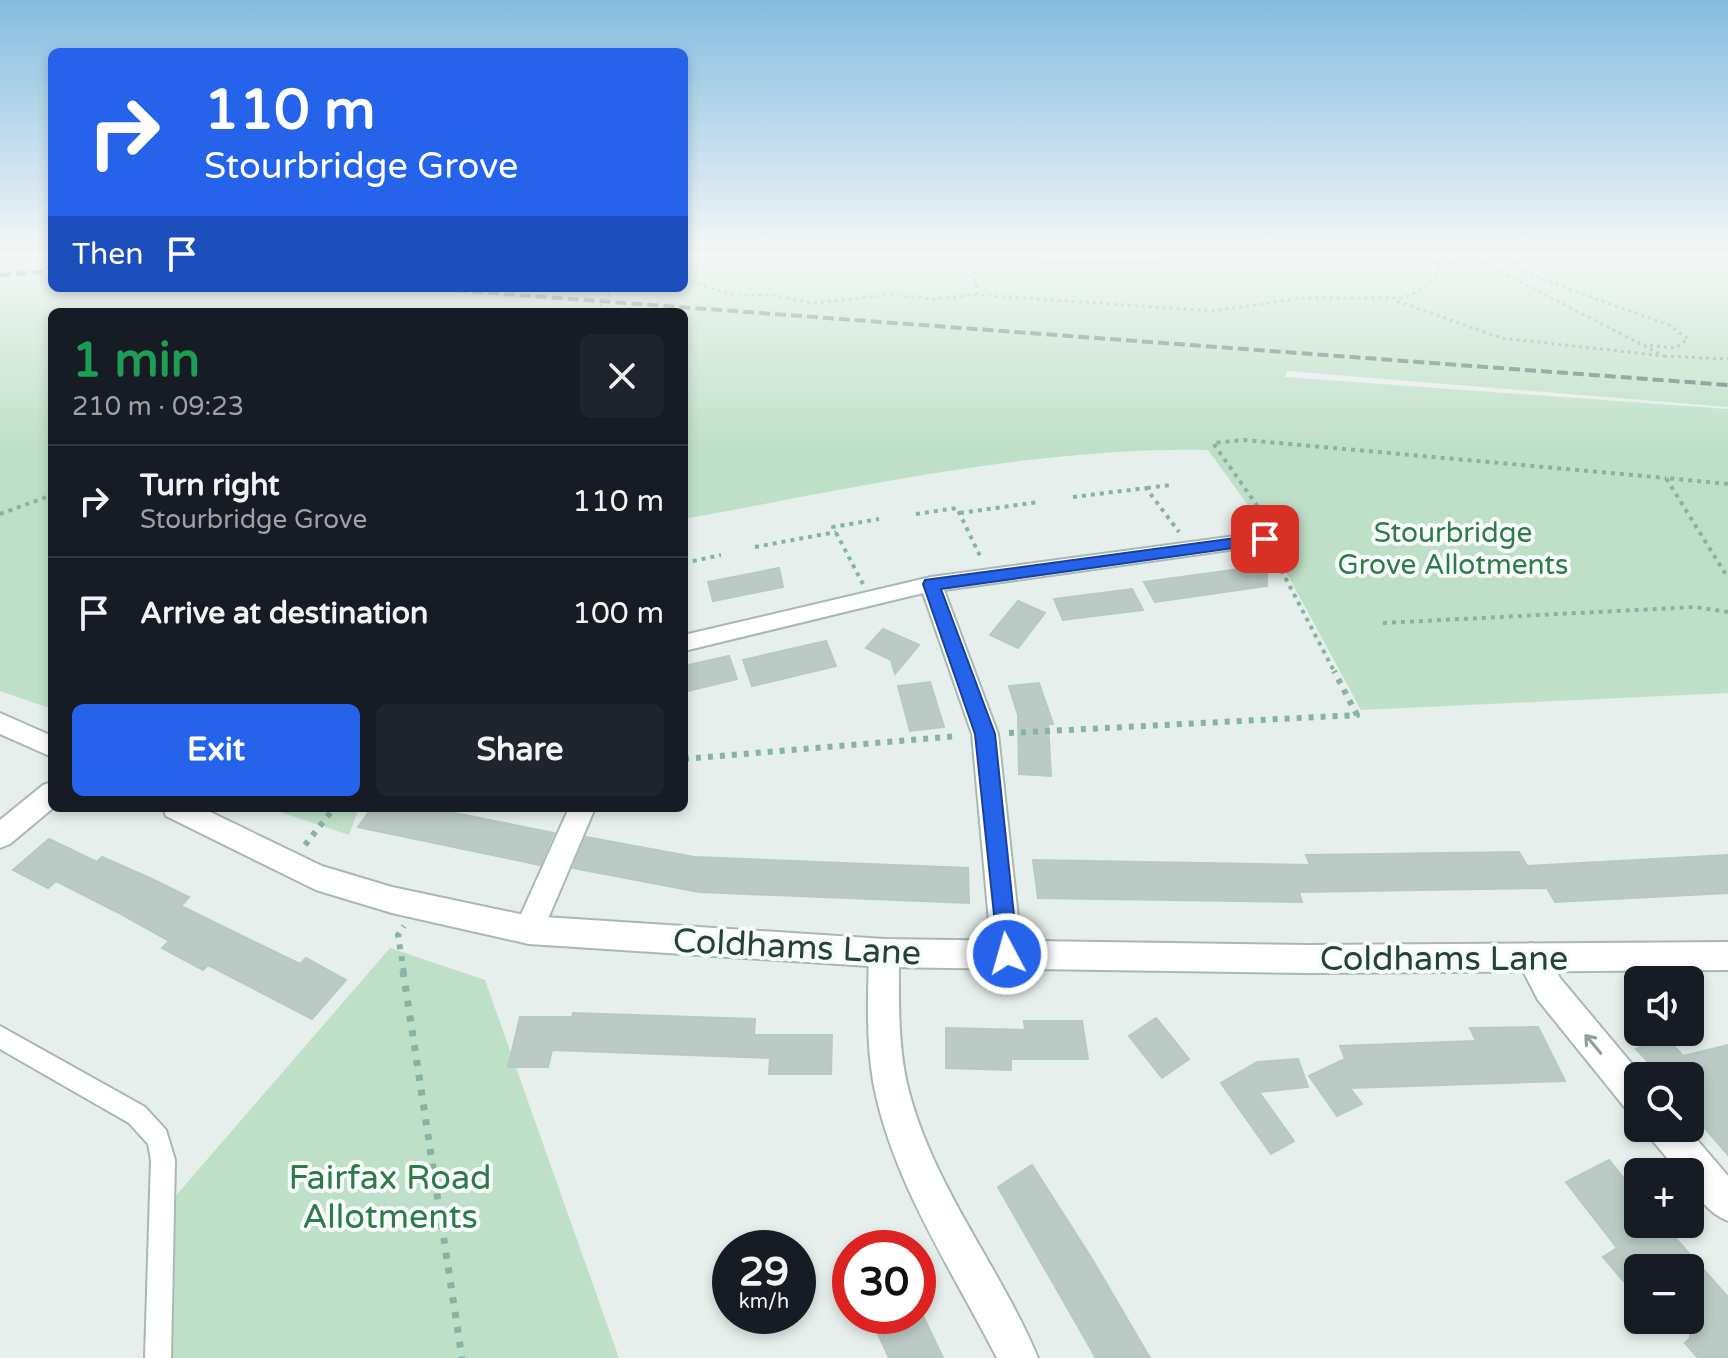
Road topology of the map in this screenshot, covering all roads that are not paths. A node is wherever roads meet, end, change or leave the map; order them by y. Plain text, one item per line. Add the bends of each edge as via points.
1 (1268, 532) road end
2 (931, 584) junction
3 (688, 642) edge
4 (0, 723) edge
5 (48, 745) edge
6 (48, 796) edge
7 (184, 812) edge
8 (580, 812) edge
9 (0, 836) edge
10 (529, 930) junction
11 (884, 953) junction
12 (1007, 954) junction
13 (1728, 956) edge
14 (1531, 957) junction
15 (0, 1037) edge
16 (1624, 1080) edge
17 (1676, 1142) edge
18 (1728, 1203) edge
19 (158, 1358) edge
20 (1018, 1358) edge

1 - 2 street via 1191,549
2 - 3 street
2 - 12 street via 985,734
4 - 5 street
6 - 9 street
7 - 10 street, Coldhams Lane via 316,877
8 - 10 street
10 - 11 street, Coldhams Lane
11 - 12 street, Coldhams Lane
11 - 20 street via 885,1040 893,1097 915,1158
12 - 14 street, Coldhams Lane
13 - 14 street, Coldhams Lane
16 -> 14 street via 1549,989
15 - 19 lane via 137,1115 158,1138 163,1160
17 - 18 street

